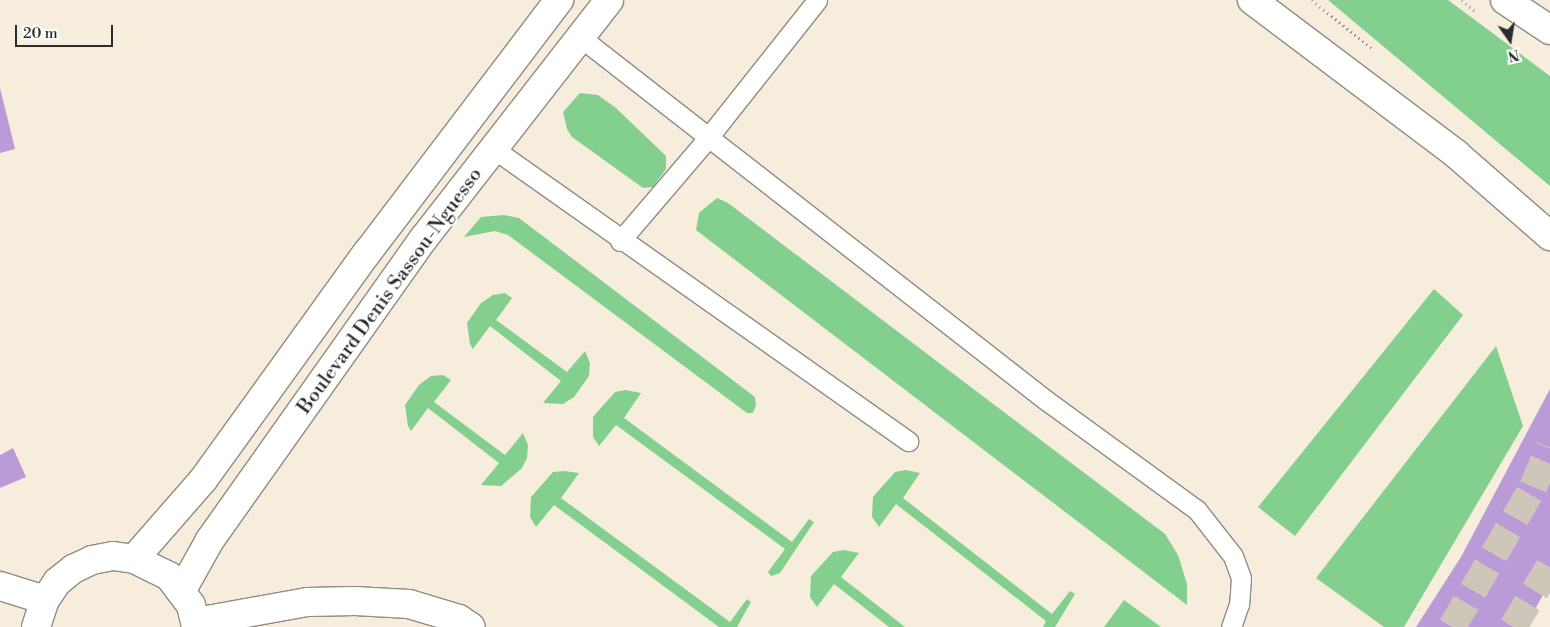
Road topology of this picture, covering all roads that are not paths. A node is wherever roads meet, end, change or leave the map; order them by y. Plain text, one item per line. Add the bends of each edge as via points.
1 (560, 0) edge
2 (609, 0) edge
3 (817, 0) edge
4 (1252, 0) edge
5 (1505, 0) edge
6 (1550, 30) edge
7 (580, 37) junction
8 (707, 139) junction
9 (494, 149) junction
10 (1549, 236) edge
11 (620, 241) junction
12 (908, 441) dead end
13 (134, 559) junction
14 (0, 586) edge
15 (182, 590) junction
16 (45, 600) junction
17 (196, 624) edge
18 (36, 627) edge
19 (471, 627) edge
20 (1231, 627) edge

1 - 13 main road, Boulevard Denis Sassou-Nguesso via 367,253 203,480
2 - 7 main road, Boulevard Denis Sassou-Nguesso
3 - 8 lane
4 - 10 main road via 1456,154
5 - 6 main road
7 - 8 lane
7 - 9 main road, Boulevard Denis Sassou-Nguesso
8 - 11 lane
8 - 20 lane via 1046,401 1197,510 1233,556 1241,578 1239,604
9 - 11 lane
9 - 15 main road, Boulevard Denis Sassou-Nguesso via 424,238 228,515
11 - 12 lane
13 - 15 main road via 169,576
13 - 16 main road via 113,556 92,560 57,582
14 - 16 main road
15 - 17 main road
16 - 18 main road
17 - 19 main road via 307,602 409,604 459,619

